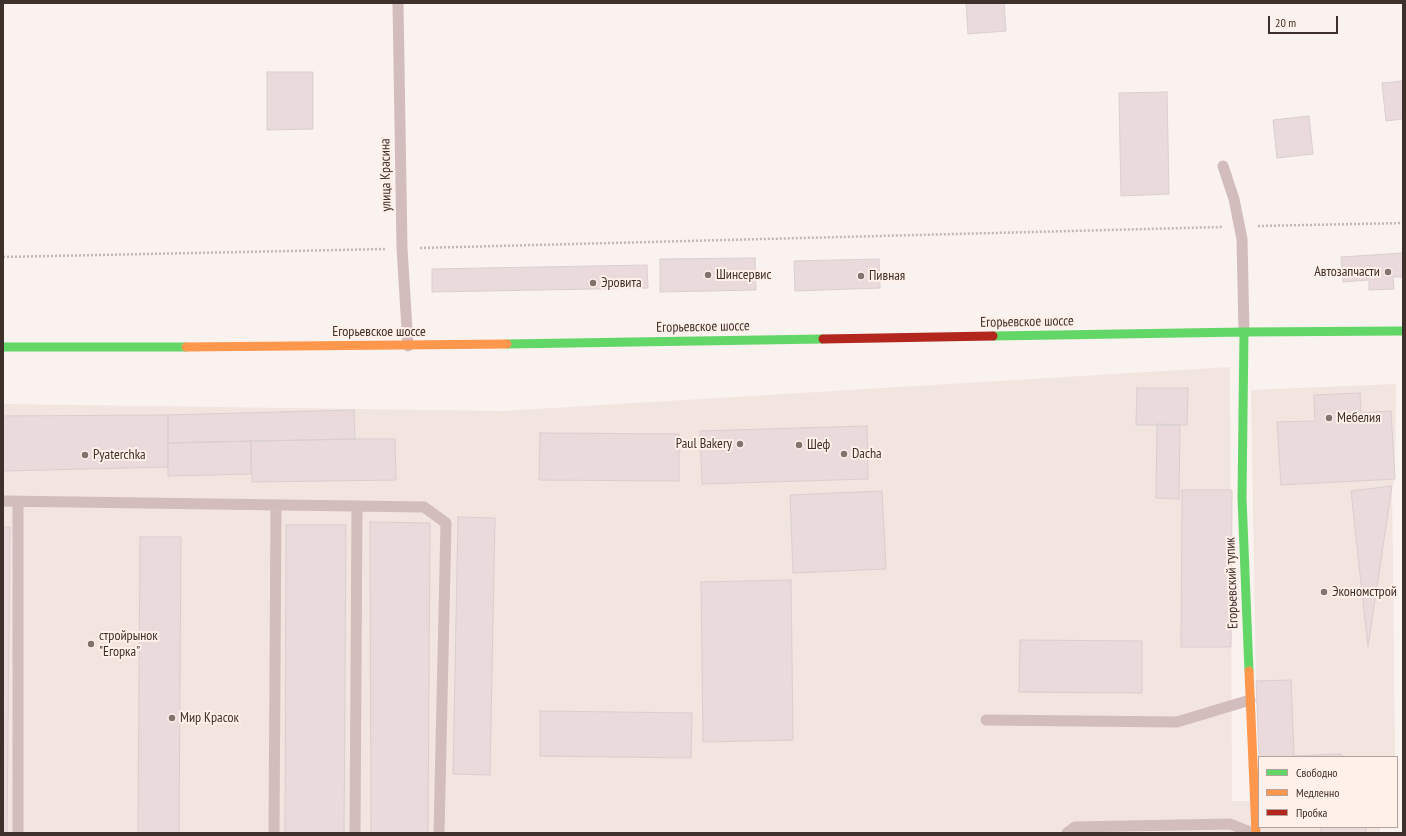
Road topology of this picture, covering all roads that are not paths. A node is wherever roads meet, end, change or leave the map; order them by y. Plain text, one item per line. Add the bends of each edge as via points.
1 (398, 3) edge
2 (1222, 166) dead end
3 (1244, 332) junction
4 (1403, 332) edge
5 (408, 346) junction
6 (3, 347) edge
7 (3, 501) edge
8 (18, 502) junction
9 (276, 505) junction
10 (358, 506) junction
11 (1250, 700) junction
12 (986, 720) dead end
13 (18, 833) edge
14 (274, 833) edge
15 (355, 833) edge
16 (439, 833) edge
17 (1067, 833) edge
18 (1254, 833) edge

1 - 5 lane, улица Красина via 402,248
2 - 3 lane via 1234,199 1242,239
3 - 4 main road, Егорьевское шоссе
3 - 5 main road, Егорьевское шоссе
3 - 11 main road, Егорьевский тупик via 1242,498
5 - 6 main road, Егорьевское шоссе
7 - 8 lane
8 - 9 lane
8 - 13 lane
9 - 10 lane
9 - 14 lane
10 - 15 lane
10 - 16 lane via 424,507 446,522
11 - 12 lane via 1177,722
11 - 18 main road, Егорьевский тупик
17 - 18 lane via 1075,827 1230,824

